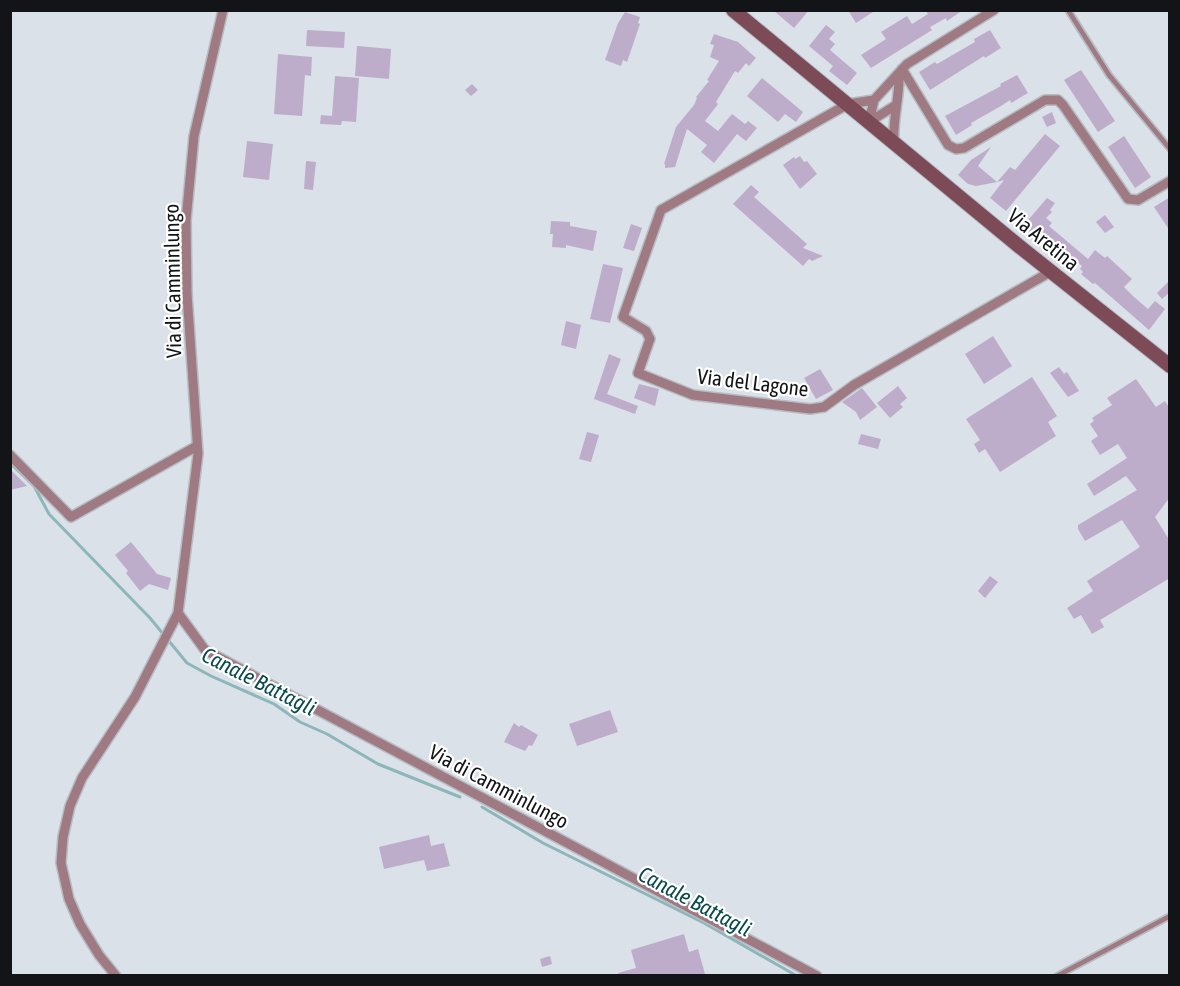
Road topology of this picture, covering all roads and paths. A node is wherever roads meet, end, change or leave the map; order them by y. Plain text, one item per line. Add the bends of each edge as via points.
1 (223, 10) edge
2 (733, 10) edge
3 (994, 10) edge
4 (1068, 10) edge
5 (900, 71) junction
6 (874, 100) junction
7 (848, 104) junction
8 (896, 105) junction
9 (869, 122) junction
10 (894, 144) junction
11 (1170, 149) edge
12 (1170, 181) edge
13 (1050, 272) junction
14 (1170, 366) edge
15 (197, 446) junction
16 (10, 455) edge
17 (178, 613) junction
18 (1170, 916) edge
19 (116, 975) edge
20 (818, 975) edge
21 (1057, 975) edge

1 - 15 street, Via di Camminlungo via 194,136 186,221
2 - 7 street
3 - 5 street
4 - 11 lane via 1109,75
5 - 6 street
5 - 8 street
5 - 12 street via 948,145 956,149 1046,100 1058,100 1128,199 1138,200
6 - 7 street
6 - 9 street
7 - 9 street
7 - 13 street, Via del Lagone via 661,210 623,317 646,331 650,339 638,373 693,395 810,409 824,407 854,385
8 - 9 street
8 - 10 street
9 - 10 street, Via Aretina
10 - 13 street, Via Aretina
13 - 14 street, Via Aretina
15 - 16 street via 71,517
15 - 17 street, Via di Camminlungo
17 - 19 street, Via di Camminlungo via 135,697 82,778 63,837 61,863 69,899 99,955
17 - 20 street, Via di Camminlungo via 205,650
18 - 21 lane

